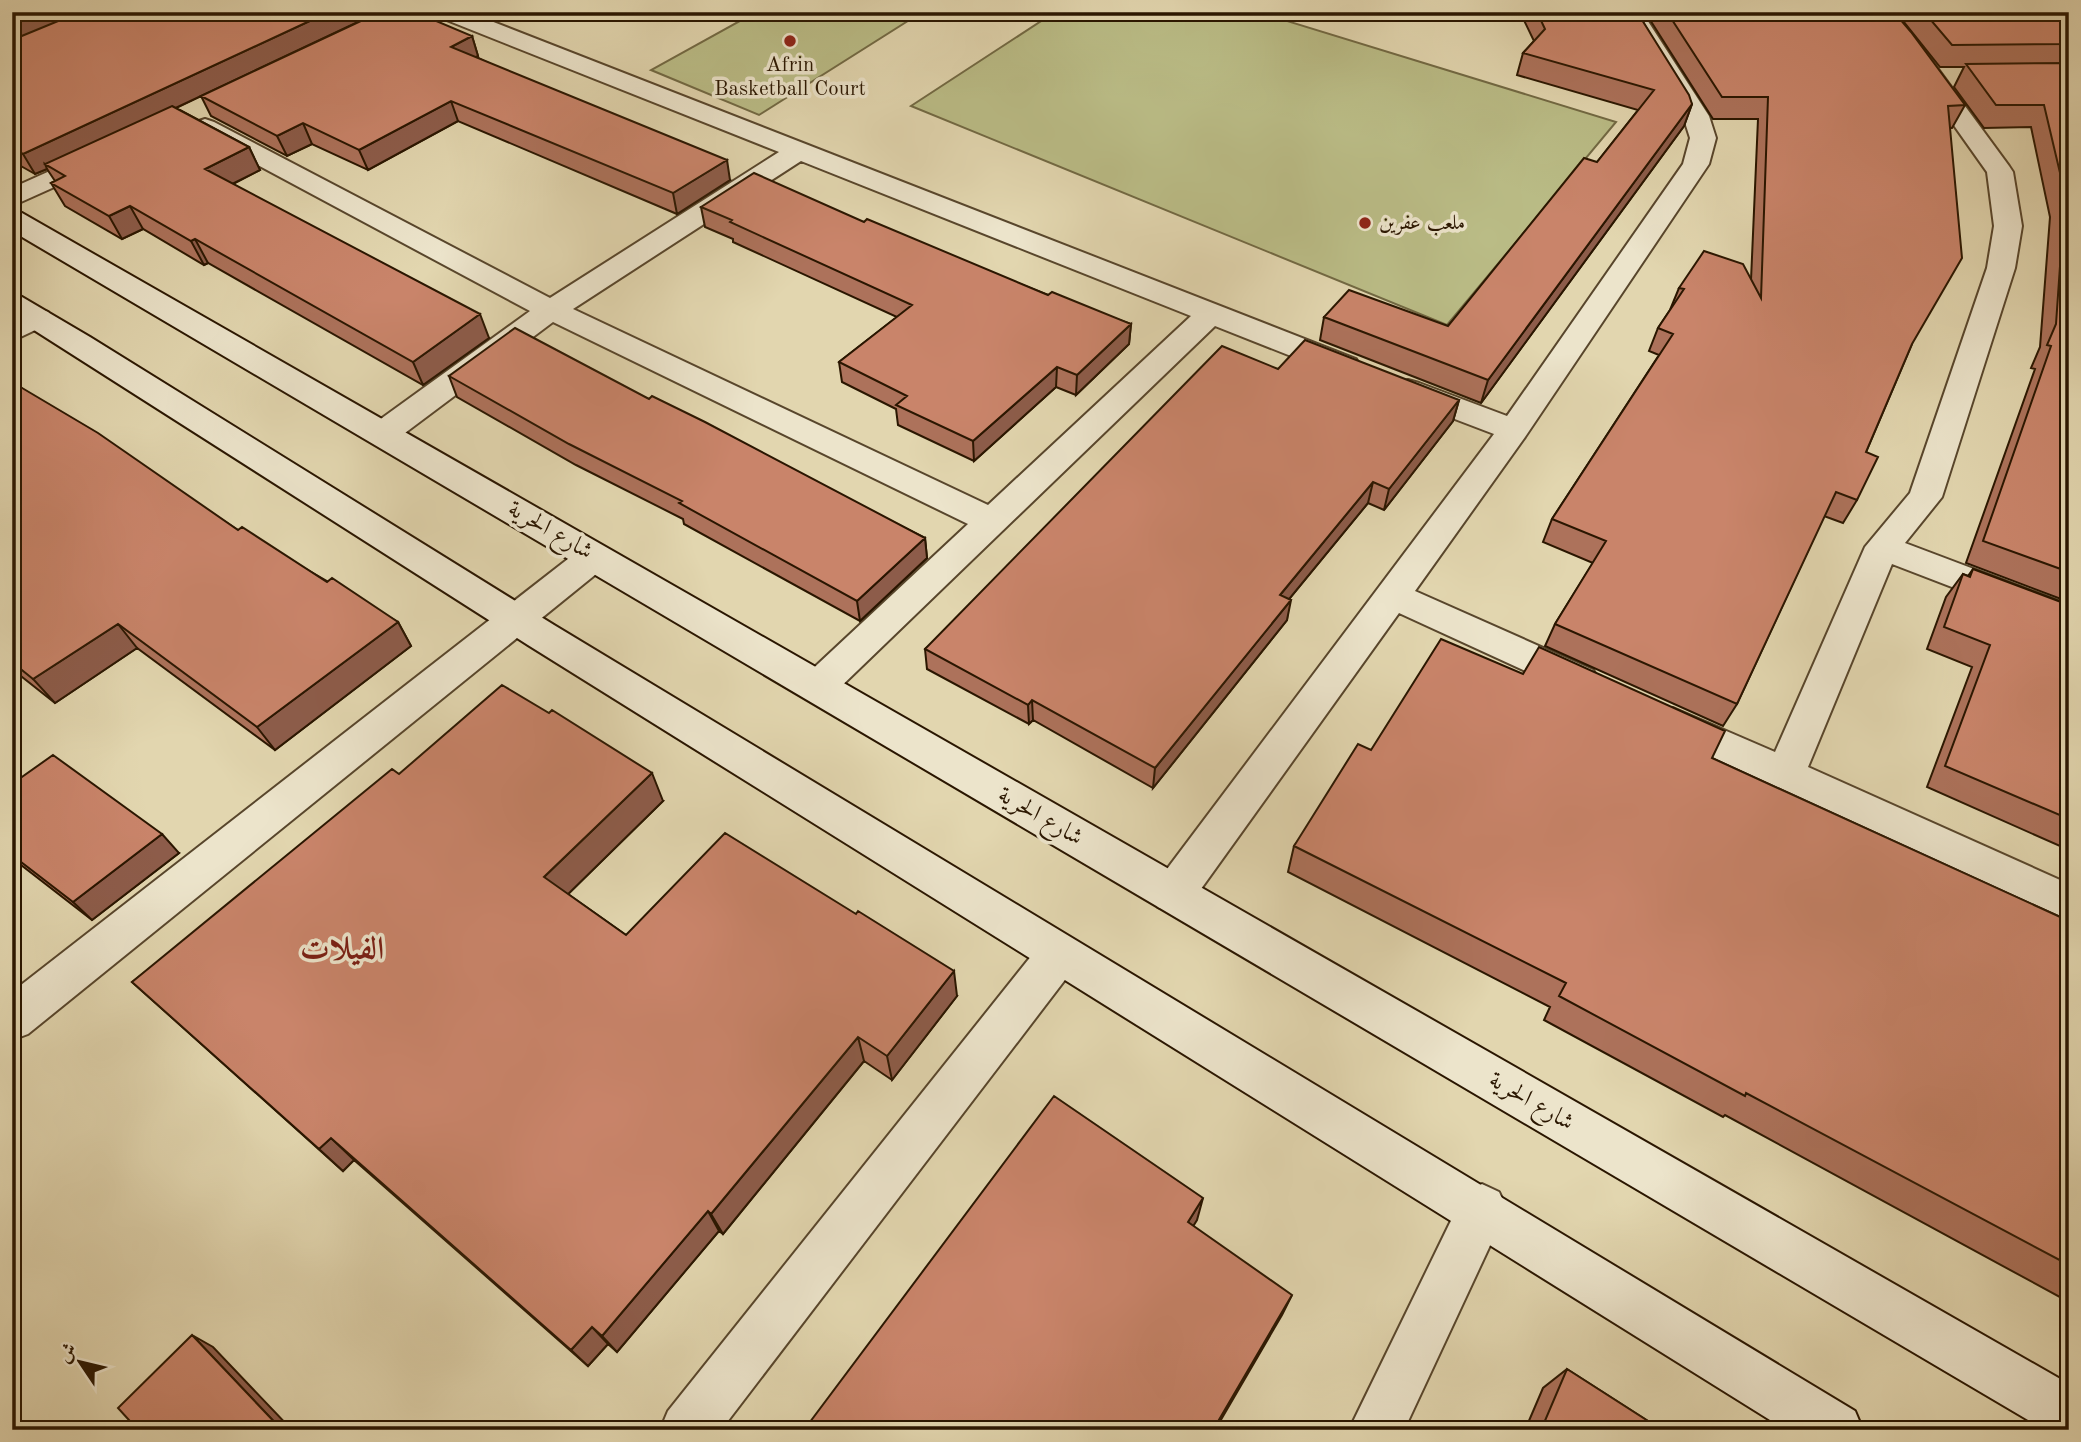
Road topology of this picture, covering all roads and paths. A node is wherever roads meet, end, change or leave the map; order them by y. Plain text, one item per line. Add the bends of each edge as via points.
1 (447, 12) edge
2 (1630, 12) edge
3 (1879, 12) edge
4 (209, 105) edge
5 (125, 145) edge
6 (799, 151) junction
7 (12, 198) edge
8 (12, 219) edge
9 (551, 310) junction
10 (1211, 313) junction
11 (21, 318) edge
12 (1514, 430) junction
13 (382, 434) junction
14 (992, 521) junction
15 (1882, 547) junction
16 (594, 557) junction
17 (1392, 594) junction
18 (516, 619) junction
19 (2069, 619) edge
20 (817, 687) junction
21 (1607, 693) edge
22 (1645, 710) edge
23 (1785, 774) junction
24 (1173, 894) junction
25 (2069, 904) edge
26 (1059, 954) junction
27 (12, 1019) edge
28 (1482, 1209) junction
29 (2069, 1414) edge
30 (687, 1430) edge
31 (1376, 1430) edge
32 (1836, 1430) edge

1 - 6 street
2 - 12 street via 1696,116 1703,138 1696,164
3 - 15 street via 1910,47 1946,77 2000,172 2008,226 2001,268 1925,496
4 - 9 street via 185,116
5 - 7 street
6 - 9 street
6 - 10 street
8 - 13 street, شارع الحرية
9 - 13 street
9 - 14 street
10 - 12 street
10 - 14 street
11 - 18 street
12 - 17 street
13 - 16 street, شارع الحرية
14 - 20 street
15 - 19 street
15 - 23 street
16 - 18 street
16 - 20 street, شارع الحرية
17 - 21 street
17 - 24 street
18 - 26 street
18 - 27 street
20 - 24 street, شارع الحرية
22 - 23 street
23 - 25 street
24 - 29 street, شارع الحرية
26 - 28 street
26 - 30 street
28 - 31 street
28 - 32 street

